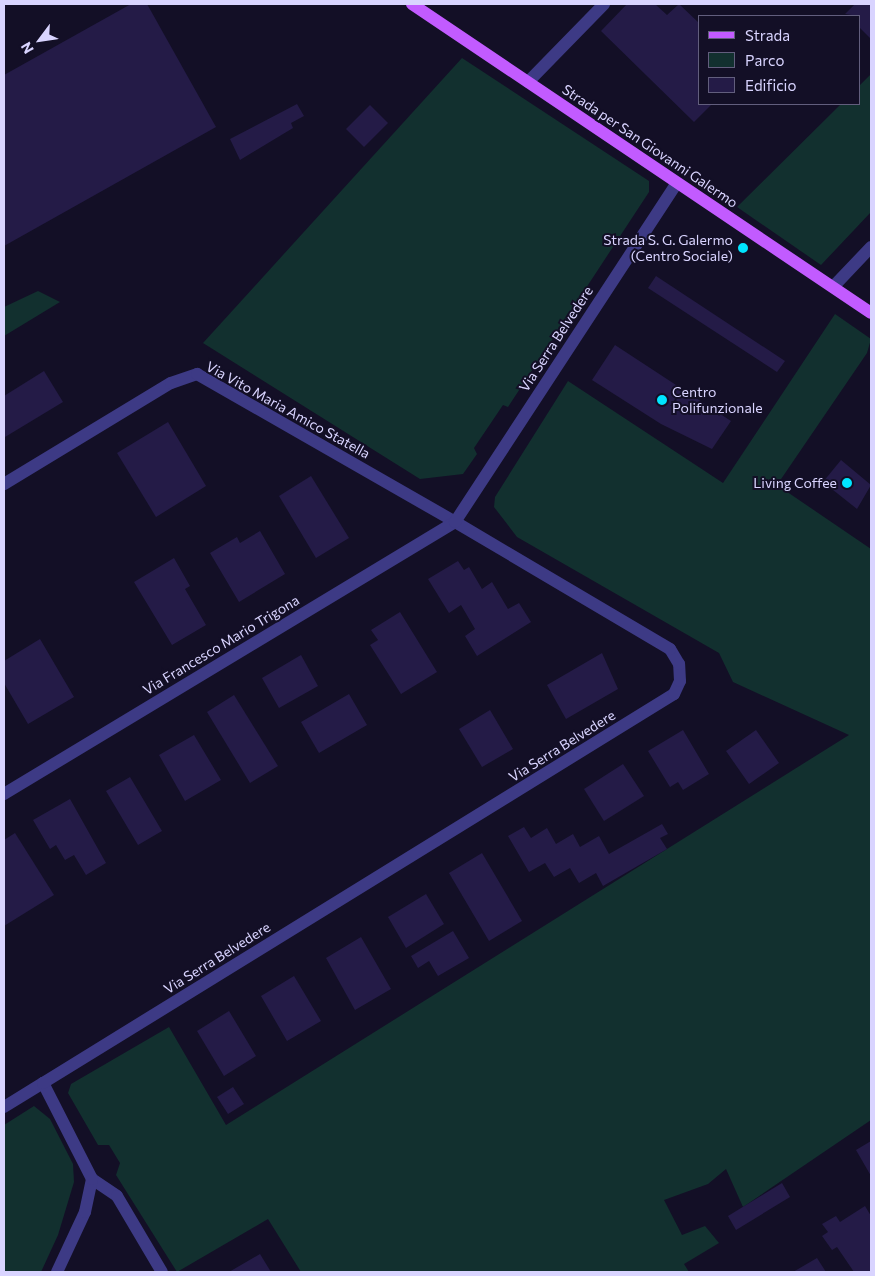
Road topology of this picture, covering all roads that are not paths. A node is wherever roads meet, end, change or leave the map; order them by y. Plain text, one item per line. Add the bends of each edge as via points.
1 (412, 4) edge
2 (604, 4) edge
3 (528, 82) junction
4 (677, 182) junction
5 (871, 247) edge
6 (833, 287) junction
7 (871, 313) edge
8 (4, 484) edge
9 (455, 522) junction
10 (4, 794) edge
11 (43, 1082) junction
12 (4, 1106) edge
13 (92, 1180) junction
14 (56, 1272) edge
15 (162, 1272) edge

1 - 3 main road, Strada per San Giovanni Galermo
2 - 3 street
3 - 4 main road, Strada per San Giovanni Galermo
4 - 6 main road, Strada per San Giovanni Galermo
4 - 9 street, Via Serra Belvedere
5 - 6 street
6 - 7 main road, Strada per San Giovanni Galermo
8 - 9 street, Via Vito Maria Amico Statella via 171,383 197,374
9 - 10 street, Via Francesco Mario Trigona
9 - 11 street, Via Serra Belvedere via 670,649 679,664 680,681 674,694
11 - 12 street, Via Serra Belvedere
11 - 13 street
13 - 14 street via 85,1212
13 - 15 street via 117,1196

